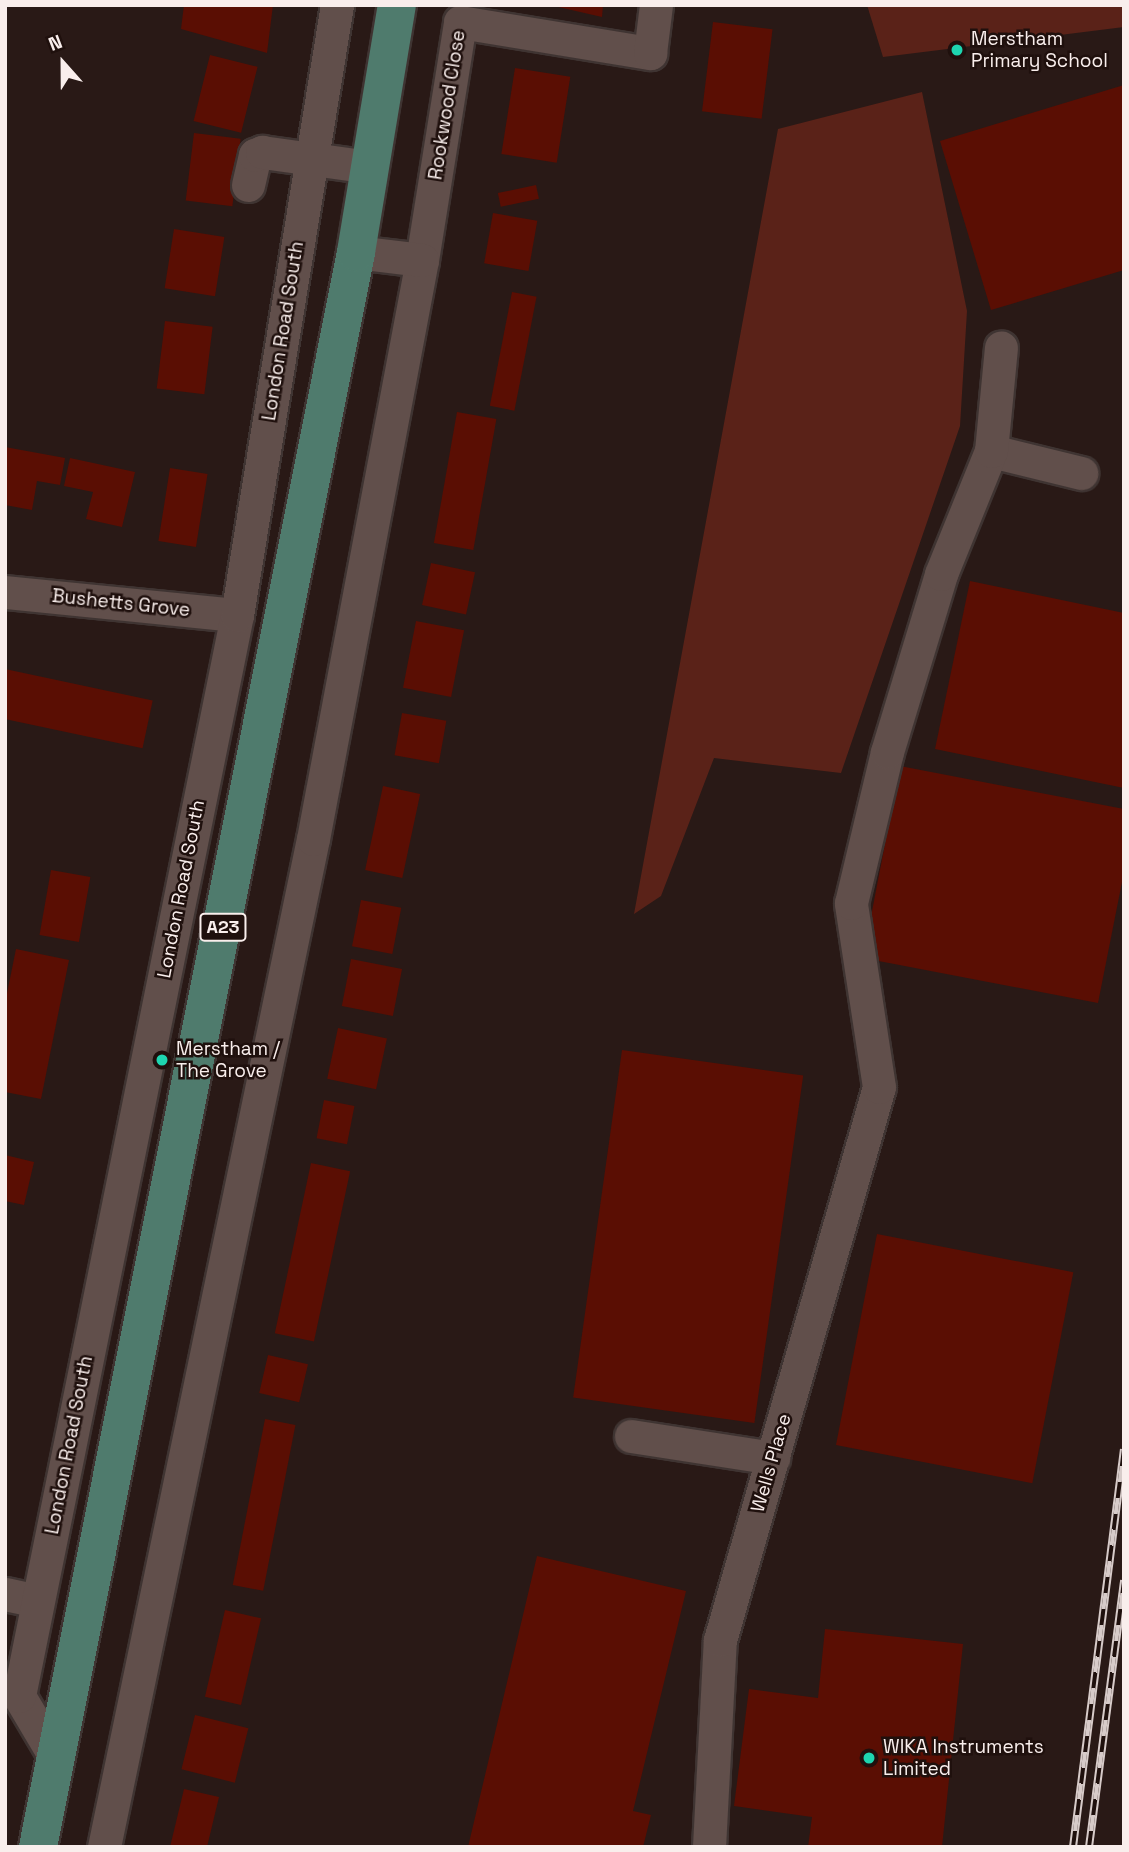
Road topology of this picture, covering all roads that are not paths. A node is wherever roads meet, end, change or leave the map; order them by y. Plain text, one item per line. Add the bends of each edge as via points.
1 (337, 5) edge
2 (397, 5) edge
3 (656, 5) edge
4 (462, 13) edge
5 (312, 160) junction
6 (370, 167) junction
7 (248, 186) dead end
8 (356, 251) junction
9 (422, 260) junction
10 (1001, 347) dead end
11 (991, 451) junction
12 (1081, 473) dead end
13 (5, 592) edge
14 (237, 615) junction
15 (631, 1436) dead end
16 (773, 1458) junction
17 (5, 1594) edge
18 (37, 1601) junction
19 (57, 1760) junction
20 (38, 1847) edge
21 (104, 1847) edge
22 (709, 1847) edge

1 - 5 street, London Road South
2 - 6 main road, A23
3 - 4 street, Rookwood Close via 650,53
4 - 9 street, Rookwood Close
5 - 6 street
5 - 7 street via 262,152 255,155
5 - 14 street, London Road South
6 - 8 main road, A23
8 - 9 street
8 - 19 main road, A23
9 - 21 street via 313,839
10 - 11 street
11 - 12 street
11 - 16 street, Wells Place via 941,574 887,752 851,903 879,1087
13 - 14 street, Bushetts Grove
14 - 18 street, London Road South
15 - 16 street
16 - 22 street, Wells Place via 720,1640
17 - 18 street
18 - 19 street, London Road South via 19,1696
19 - 20 main road, A23

